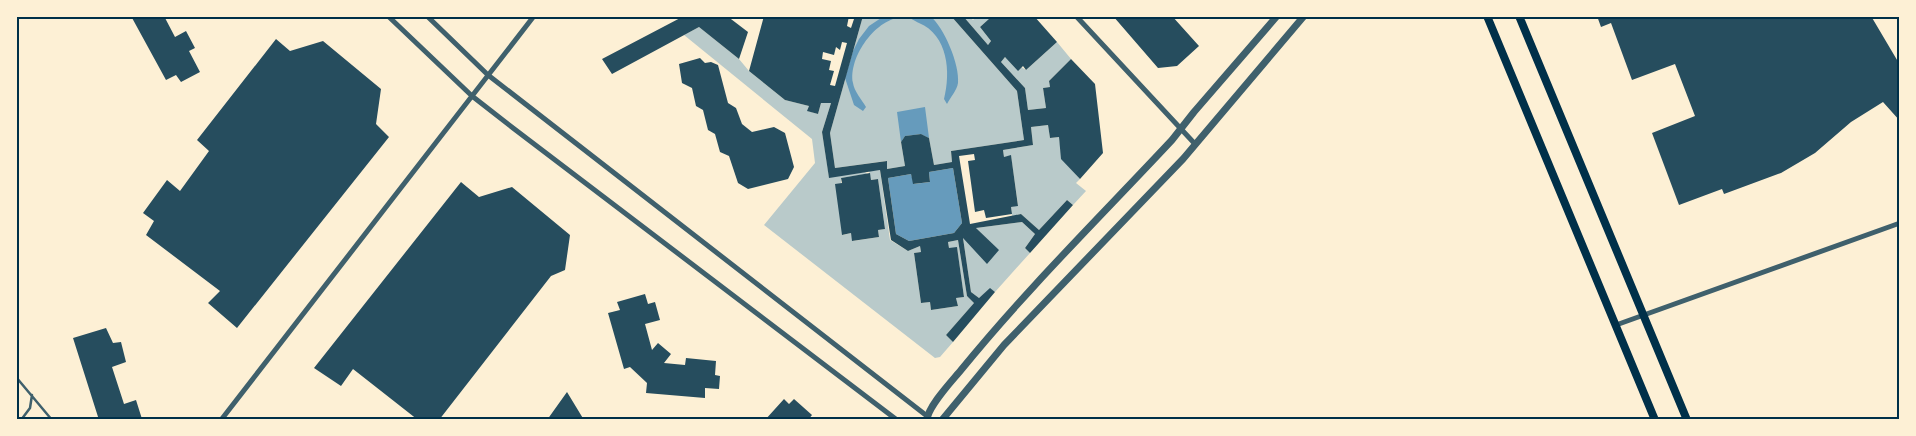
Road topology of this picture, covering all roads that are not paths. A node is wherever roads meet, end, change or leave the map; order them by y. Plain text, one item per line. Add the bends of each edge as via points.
1 (388, 16) edge
2 (427, 16) edge
3 (534, 16) edge
4 (1076, 16) edge
5 (1277, 16) edge
6 (1304, 16) edge
7 (1487, 16) edge
8 (1519, 16) edge
9 (488, 75) junction
10 (472, 96) junction
11 (1180, 130) junction
12 (1195, 144) junction
13 (1900, 222) edge
14 (1644, 315) junction
15 (1616, 326) junction
16 (16, 377) edge
17 (32, 395) junction
18 (929, 418) edge
19 (21, 420) edge
20 (52, 420) edge
21 (221, 420) edge
22 (897, 420) edge
23 (942, 420) edge
24 (1655, 420) edge
25 (1687, 420) edge

1 - 10 street
2 - 9 street
3 - 9 street
4 - 11 street
5 - 11 street
6 - 12 street
7 - 15 main road
8 - 14 main road
9 - 10 street
9 - 18 street
10 - 21 street
10 - 22 street
11 - 12 street
11 - 18 street via 985,340 949,384
12 - 23 street via 1004,345
13 - 14 street
14 - 15 street
14 - 25 main road
15 - 24 main road
16 - 17 lane
17 - 19 lane via 30,408
17 - 20 lane

